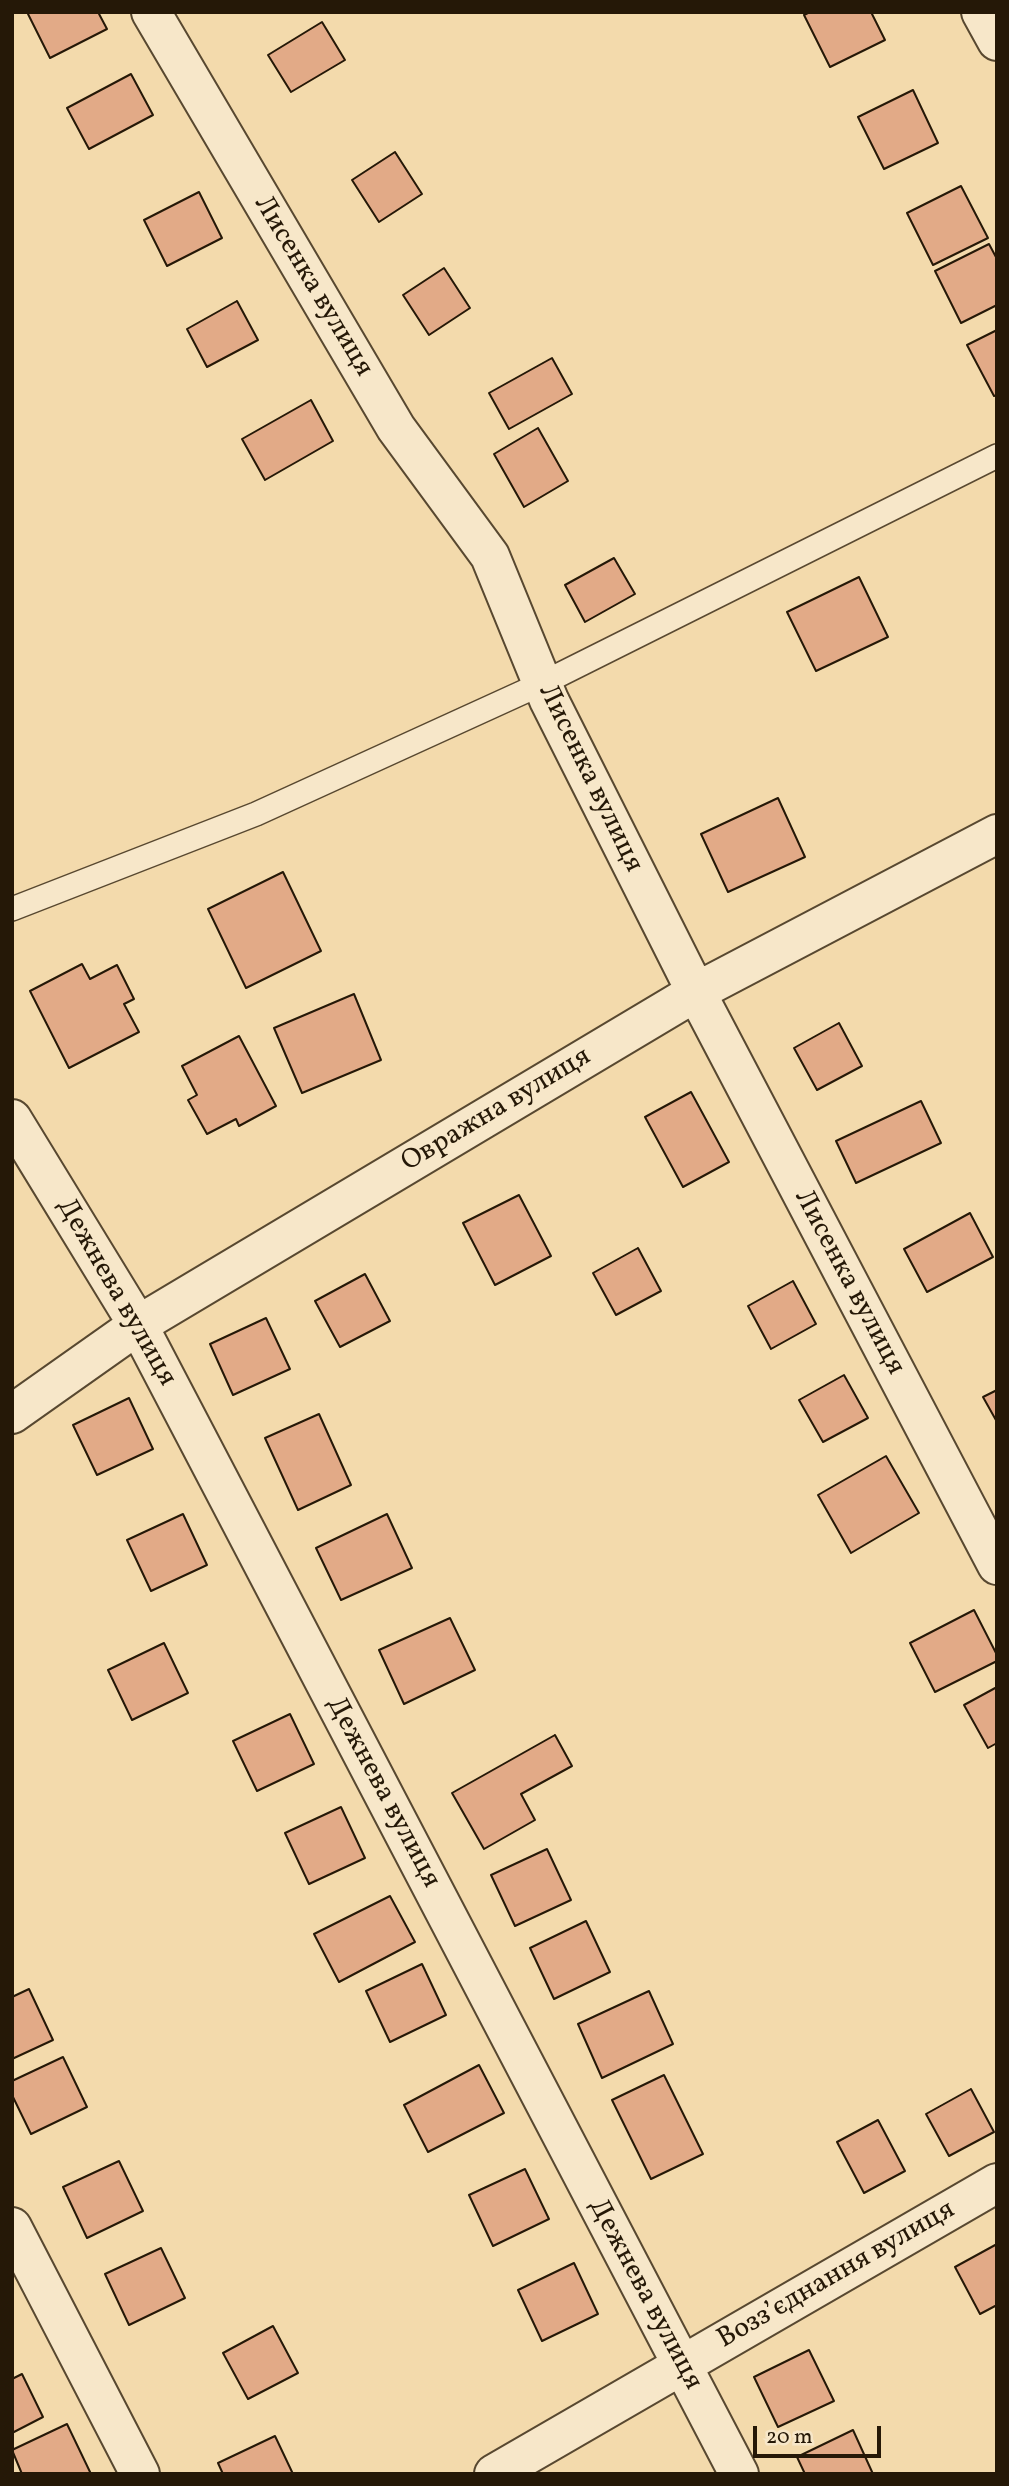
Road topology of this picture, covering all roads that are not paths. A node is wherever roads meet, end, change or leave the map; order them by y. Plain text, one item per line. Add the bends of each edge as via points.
1 (151, 12) edge
2 (981, 12) edge
3 (997, 41) edge
4 (997, 456) edge
5 (541, 684) junction
6 (997, 834) edge
7 (12, 909) edge
8 (696, 992) junction
9 (12, 1119) edge
10 (138, 1325) junction
11 (12, 1414) edge
12 (997, 1565) edge
13 (997, 2183) edge
14 (12, 2227) edge
15 (681, 2367) junction
16 (140, 2474) edge
17 (494, 2474) edge
18 (739, 2474) edge

1 - 5 street, Лисенка вулиця via 396,428 491,556
2 - 3 street
4 - 5 lane
5 - 7 lane via 256,814
5 - 8 street, Лисенка вулиця
6 - 8 street, Овражна вулиця
8 - 10 street, Овражна вулиця
8 - 12 street, Лисенка вулиця
9 - 10 street, Дежнева вулиця
10 - 11 street, Овражна вулиця
10 - 15 street, Дежнева вулиця
13 - 15 street, Возз’єднання вулиця
14 - 16 street
15 - 17 street, Возз’єднання вулиця
15 - 18 street, Дежнева вулиця

